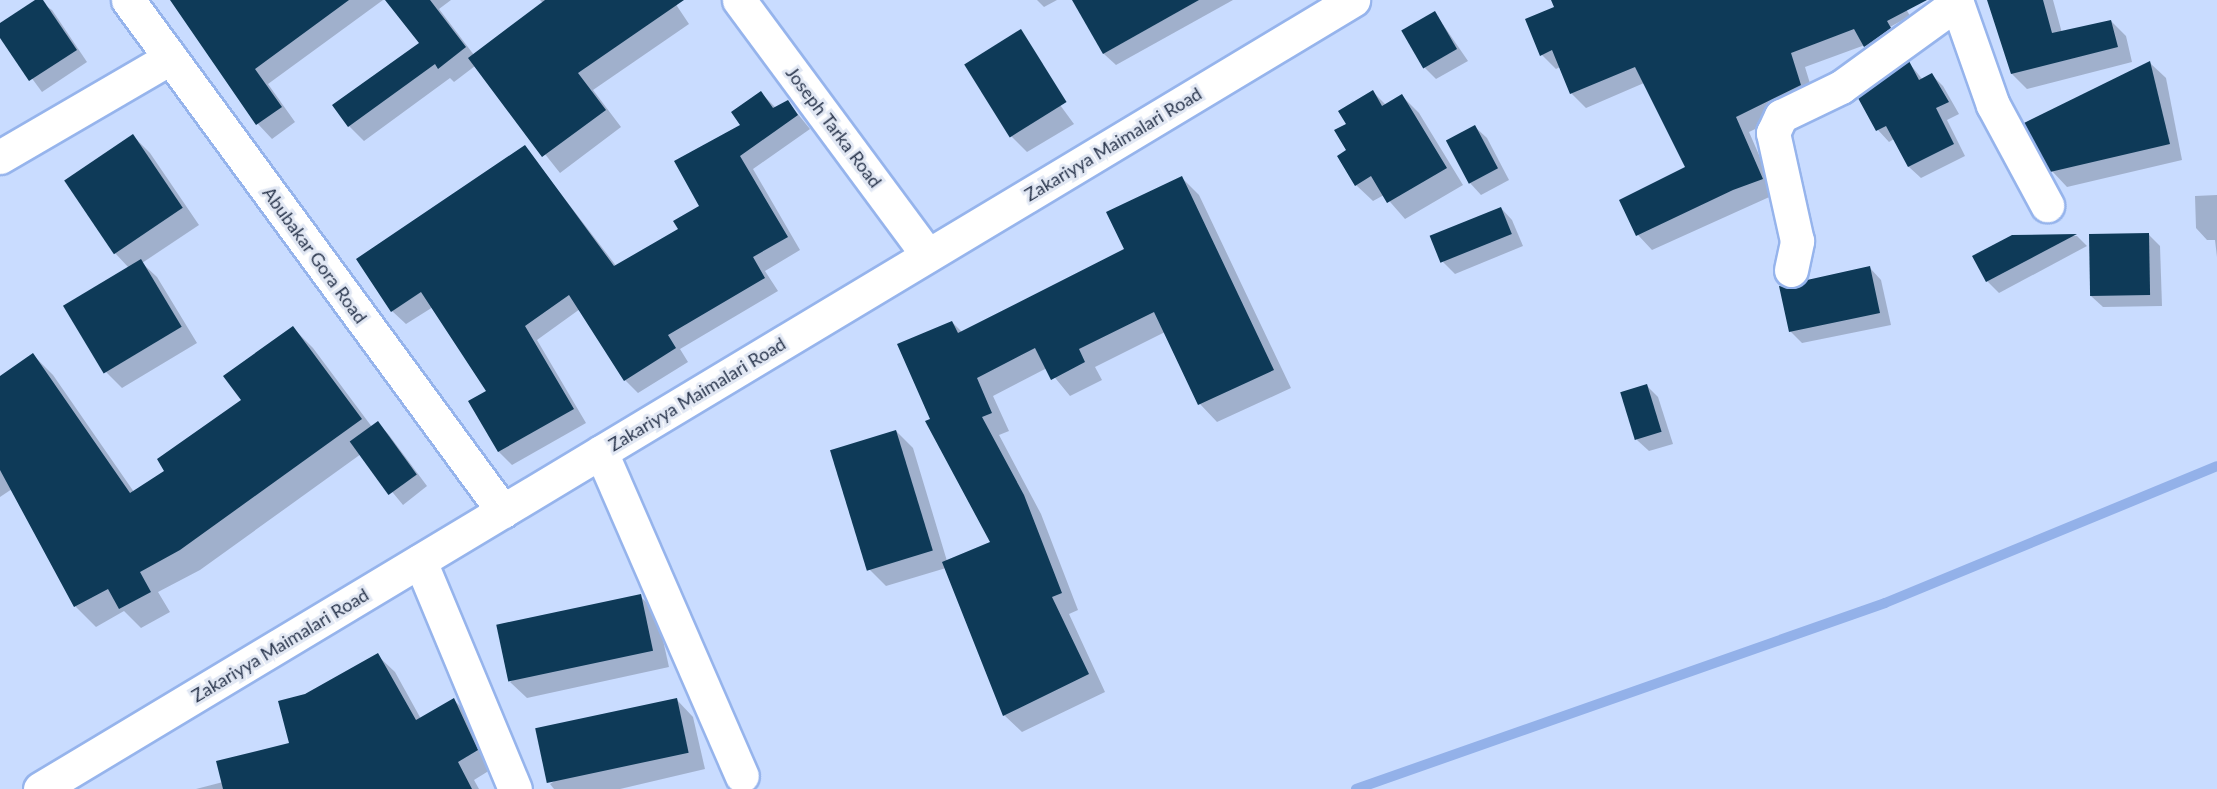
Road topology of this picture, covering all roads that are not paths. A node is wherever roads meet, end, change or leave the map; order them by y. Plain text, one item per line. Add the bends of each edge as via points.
1 (128, 0) edge
2 (740, 0) edge
3 (1353, 0) edge
4 (1960, 2) edge
5 (170, 58) junction
6 (0, 157) edge
7 (2047, 205) dead end
8 (928, 255) junction
9 (1791, 270) dead end
10 (601, 452) junction
11 (503, 511) junction
12 (420, 561) junction
13 (742, 776) dead end
14 (40, 789) edge
15 (515, 789) edge

1 - 5 street, Abubakar Gora Road
2 - 8 street, Joseph Tarka Road
3 - 8 street, Zakariyya Maimalari Road
4 - 7 street via 1993,105
4 - 9 street via 1841,87 1781,116 1773,133 1797,241
5 - 6 street
5 - 11 street, Abubakar Gora Road
8 - 10 street, Zakariyya Maimalari Road
10 - 11 street, Zakariyya Maimalari Road
10 - 13 street
11 - 12 street, Zakariyya Maimalari Road
12 - 14 street, Zakariyya Maimalari Road
12 - 15 street

